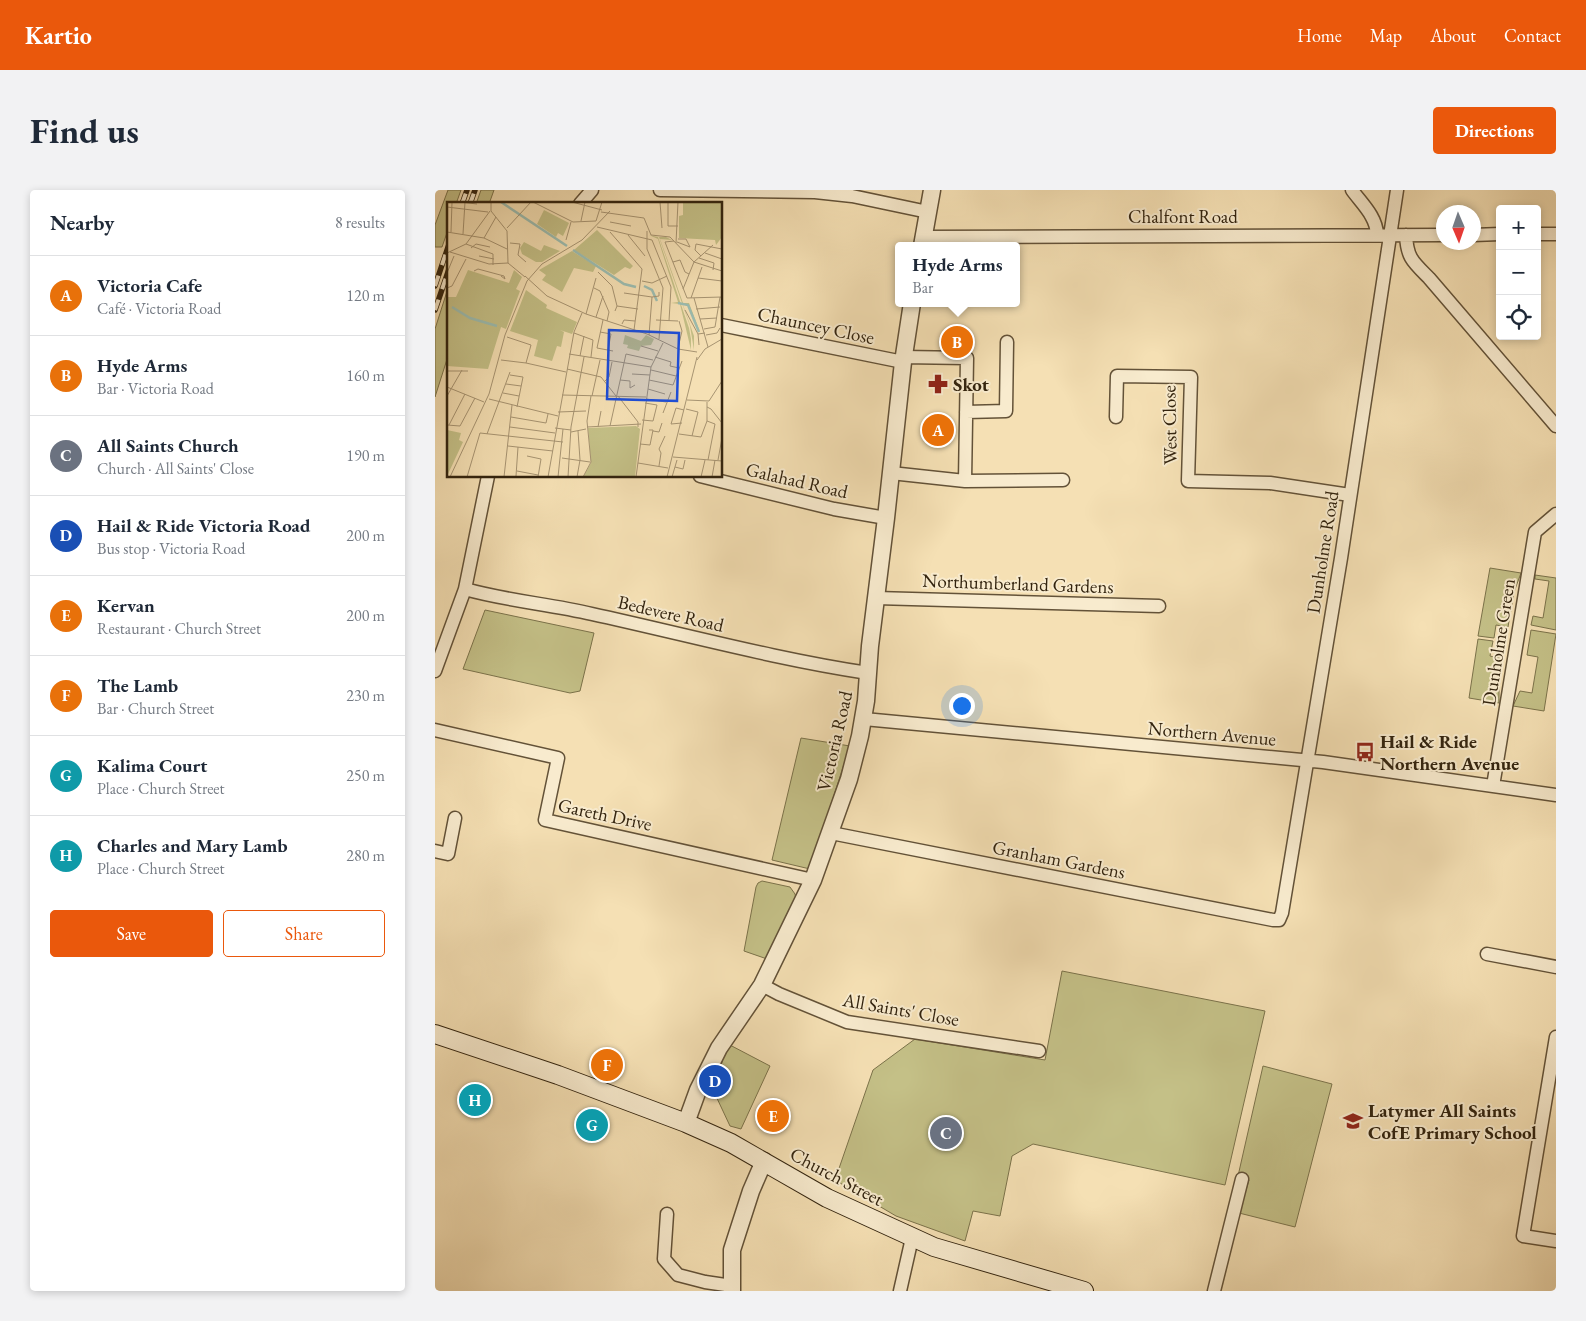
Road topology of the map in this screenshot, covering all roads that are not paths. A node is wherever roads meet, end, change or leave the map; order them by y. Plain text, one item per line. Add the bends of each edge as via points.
1 (592, 190) edge
2 (660, 190) edge
3 (932, 190) edge
4 (1352, 190) edge
5 (1397, 190) edge
6 (581, 202) edge
7 (928, 212) junction
8 (1377, 234) junction
9 (1496, 234) edge
10 (1541, 234) edge
11 (1556, 234) edge
12 (1391, 235) junction
13 (1406, 235) junction
14 (1436, 235) edge
15 (1481, 235) edge
16 (923, 241) edge
17 (911, 307) edge
18 (723, 325) edge
19 (1007, 342) dead end
20 (903, 360) junction
21 (966, 412) junction
22 (1116, 418) dead end
23 (1556, 426) edge
24 (891, 473) junction
25 (488, 478) edge
26 (708, 478) edge
27 (1063, 480) dead end
28 (965, 481) junction
29 (1350, 495) junction
30 (1556, 514) edge
31 (886, 518) junction
32 (465, 589) junction
33 (876, 598) junction
34 (1159, 606) dead end
35 (435, 671) edge
36 (868, 673) junction
37 (864, 719) junction
38 (435, 730) edge
39 (1307, 761) junction
40 (1493, 786) junction
41 (1556, 795) edge
42 (455, 818) dead end
43 (831, 833) junction
44 (435, 851) edge
45 (813, 880) junction
46 (1279, 920) joint
47 (1487, 954) dead end
48 (1556, 967) edge
49 (762, 985) junction
50 (435, 1035) edge
51 (1556, 1037) edge
52 (1039, 1051) dead end
53 (686, 1123) junction
54 (764, 1161) junction
55 (1242, 1179) dead end
56 (667, 1214) dead end
57 (913, 1238) junction
58 (1556, 1241) edge
59 (732, 1289) edge
60 (900, 1291) edge
61 (1084, 1291) edge
62 (1214, 1291) edge

1 - 6 street
2 - 7 street via 815,192 852,196
3 - 7 street
4 - 8 street via 1373,218
5 - 12 street, Dunholme Road
7 - 16 street
8 - 12 street, Chalfont Road
8 - 16 street, Chalfont Road
9 - 15 street
10 - 11 street
12 - 13 street, Chalfont Road
12 - 29 street, Dunholme Road
13 - 14 street, Chalfont Road
13 - 23 street via 1407,251 1414,263
17 - 20 street, Victoria Road
18 - 20 street, Chauncey Close
19 - 21 street via 1007,411
20 - 21 street, Chauncey Close via 967,358
20 - 24 street, Victoria Road
21 - 28 street
22 - 29 street, West Close via 1117,376 1191,377 1188,481 1270,483
24 - 28 street
24 - 31 street, Victoria Road
25 - 32 street
26 - 31 street, Galahad Road via 834,509
27 - 28 street
29 - 39 street, Dunholme Road
30 - 40 street, Dunholme Green via 1535,532
31 - 33 street, Victoria Road
32 - 35 street
32 - 36 street, Bedevere Road
33 - 34 street, Northumberland Gardens
33 - 36 street, Victoria Road
36 - 37 street, Victoria Road
37 - 39 street, Northern Avenue
37 - 43 street, Victoria Road
38 - 45 street, Gareth Drive via 558,758 545,820
39 - 40 street, Northern Avenue
39 - 46 street, Dunholme Road
40 - 41 street, Northern Avenue
42 - 44 street via 448,854
43 - 45 street, Victoria Road
43 - 46 street, Granham Gardens
45 - 49 street, Victoria Road
47 - 48 street
49 - 52 street, All Saints' Close via 847,1022
49 - 53 street, Victoria Road via 719,1048
50 - 53 main road, Church Street via 557,1075
51 - 58 street via 1523,1236
53 - 54 main road, Church Street
54 - 57 main road, Church Street via 827,1198
54 - 59 street via 732,1250
55 - 62 street
56 - 59 street via 664,1259 678,1275
57 - 60 street
57 - 61 main road, Church Street via 946,1251

